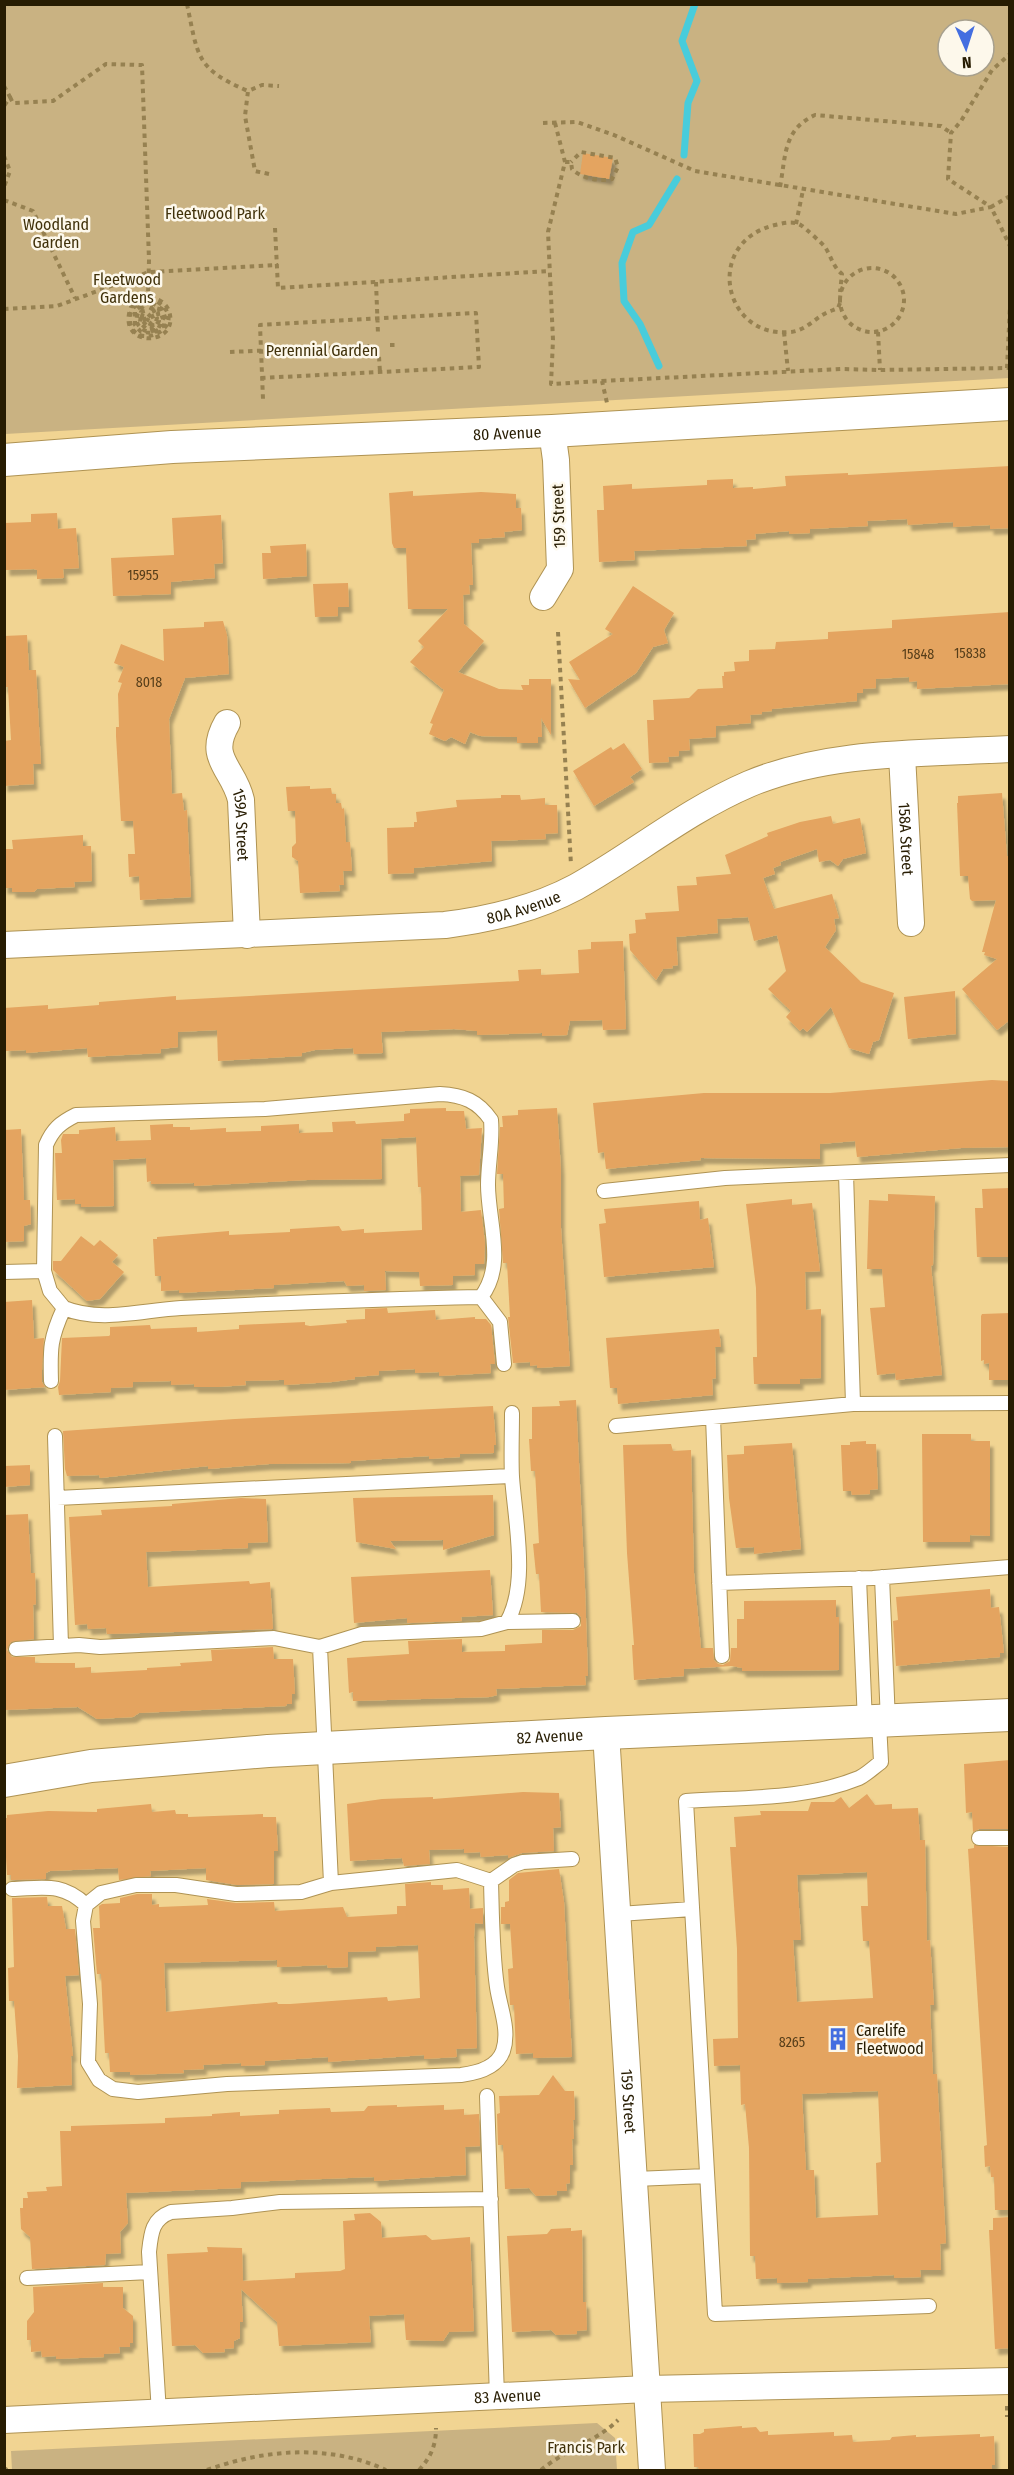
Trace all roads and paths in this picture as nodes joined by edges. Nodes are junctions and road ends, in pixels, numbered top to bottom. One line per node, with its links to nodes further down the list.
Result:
1 (187, 4): 5 (path)
2 (1010, 54): 10 (path)
3 (4, 86): 6 (path)
4 (279, 87): 5 (path)
5 (248, 91): 14 (path)
6 (10, 97): 7 (path); 26 (path)
7 (4, 106)
8 (543, 123): 9 (path)
9 (555, 123): 12 (path); 16 (path)
10 (951, 133): 16 (path); 20 (path)
11 (4, 156): 15 (path)
12 (565, 162): 13 (path); 25 (path)
13 (571, 162): 13 (path)
14 (269, 174)
15 (4, 187)
16 (780, 187): 17 (path)
17 (803, 190): 20 (path); 21 (path)
18 (1010, 196): 20 (path)
19 (4, 200): 29 (path)
20 (991, 207): 23 (path)
21 (796, 224): 28 (path); 35 (path)
22 (275, 228): 24 (path)
23 (1010, 246)
24 (278, 265): 26 (path); 27 (path)
25 (548, 271): 27 (path); 48 (path)
26 (149, 272): 29 (path); 33 (path)
27 (376, 282): 34 (path)
28 (840, 292): 30 (path); 36 (path)
29 (75, 298): 32 (path)
30 (840, 303): 35 (path); 36 (path)
31 (1010, 306): 44 (path)
32 (4, 309)
33 (148, 315)
34 (378, 319): 37 (path); 41 (path); 45 (path)
35 (784, 332): 46 (path)
36 (878, 332): 44 (path)
37 (378, 334)
38 (390, 345): 39 (path)
39 (397, 345)
40 (369, 346): 41 (path)
41 (261, 351): 42 (path); 47 (path)
42 (230, 352)
43 (380, 357): 45 (path)
44 (880, 370): 46 (path)
45 (380, 372): 47 (path)
46 (788, 372): 48 (path)
47 (261, 378): 49 (path)
48 (602, 381): 51 (path)
49 (262, 399)
50 (1010, 404): 52 (street, 80 Avenue)
51 (608, 410)
52 (552, 431): 53 (street, 80 Avenue); 54 (street, 159 Street)
53 (4, 460)
54 (543, 597)
55 (558, 632): 59 (path)
56 (227, 723): 61 (street, 159A Street)
57 (1010, 749): 58 (street, 80A Avenue)
58 (902, 755): 60 (street, 158A Street); 61 (street, 80A Avenue)
59 (572, 871)
60 (911, 922)
61 (247, 935): 62 (street, 80A Avenue)
62 (4, 945)
63 (1010, 1166): 64 (lane)
64 (846, 1173): 65 (lane); 73 (lane)
65 (604, 1191)
66 (44, 1271): 67 (lane); 68 (lane); 69 (lane)
67 (4, 1272)
68 (481, 1297): 69 (lane); 70 (lane)
69 (64, 1308): 71 (lane)
70 (504, 1364)
71 (51, 1381)
72 (1010, 1403): 73 (lane)
73 (853, 1404): 75 (lane)
74 (512, 1413): 78 (lane)
75 (713, 1417): 76 (lane); 83 (lane)
76 (616, 1426)
77 (55, 1436): 79 (lane)
78 (512, 1476): 79 (lane); 85 (lane)
79 (57, 1498): 86 (lane)
80 (1010, 1567): 81 (lane)
81 (882, 1577): 82 (lane); 91 (lane)
82 (859, 1578): 83 (lane); 91 (lane)
83 (719, 1583): 89 (lane)
84 (573, 1621): 85 (lane)
85 (507, 1622): 87 (lane)
86 (61, 1646): 87 (lane); 88 (lane)
87 (320, 1647): 93 (lane)
88 (16, 1649)
89 (722, 1656)
90 (1010, 1715): 91 (street, 82 Avenue)
91 (877, 1722): 92 (street, 82 Avenue); 104 (lane)
92 (606, 1733): 93 (street, 82 Avenue); 105 (street, 159 Street)
93 (324, 1748): 95 (street, 82 Avenue); 101 (lane)
94 (4, 1756): 95 (street, 82 Avenue)
95 (91, 1766): 96 (street, 82 Avenue)
96 (4, 1781)
97 (979, 1838): 98 (lane)
98 (1010, 1838)
99 (572, 1858): 100 (lane)
100 (491, 1881): 101 (lane); 103 (lane)
101 (332, 1883): 103 (lane)
102 (12, 1889): 103 (lane)
103 (86, 1905)
104 (692, 1909): 105 (lane); 107 (lane)
105 (619, 1914): 108 (street, 159 Street)
106 (487, 2096): 109 (lane)
107 (707, 2176): 108 (lane); 112 (lane)
108 (635, 2179): 114 (street, 159 Street)
109 (490, 2199): 110 (lane); 115 (lane)
110 (150, 2272): 111 (lane); 117 (lane)
111 (27, 2278)
112 (929, 2306)
113 (1010, 2381): 114 (street, 83 Avenue)
114 (647, 2389): 115 (street, 83 Avenue); 126 (street, 159 Street)
115 (497, 2397): 117 (street, 83 Avenue)
116 (1007, 2406): 118 (path)
117 (159, 2413): 119 (street, 83 Avenue)
118 (1007, 2417)
119 (4, 2420)
120 (618, 2420): 125 (path)
121 (436, 2428): 124 (path)
122 (207, 2470): 123 (path)
123 (386, 2470)
124 (420, 2470)
125 (542, 2470)
126 (652, 2470)

